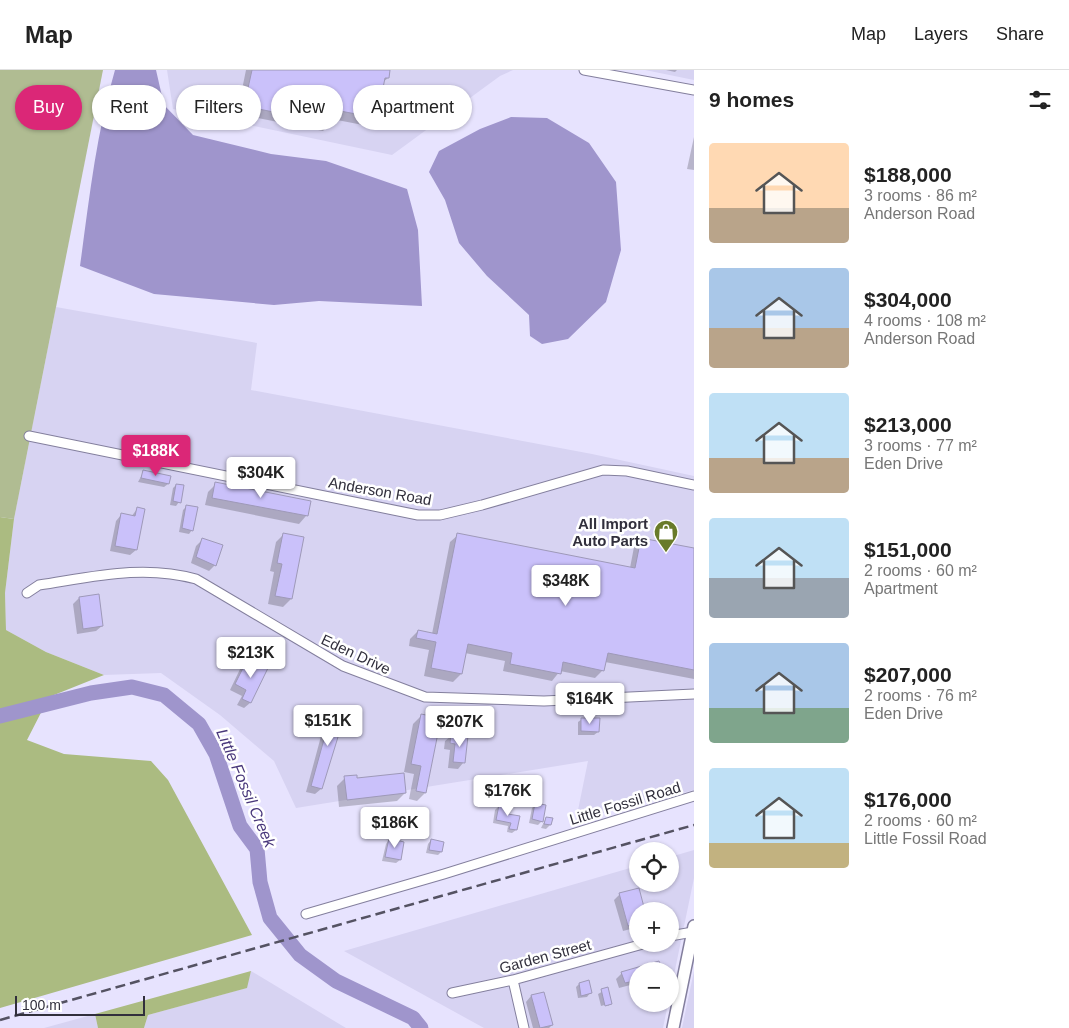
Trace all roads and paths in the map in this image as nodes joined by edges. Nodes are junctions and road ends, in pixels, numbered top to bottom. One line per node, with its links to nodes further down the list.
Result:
1 (584, 70): 2 (street)
2 (694, 90)
3 (29, 436): 4 (street, Anderson Road)
4 (694, 484)
5 (27, 593): 6 (street, Eden Drive)
6 (694, 694)
7 (694, 796): 8 (street, Little Fossil Road)
8 (306, 914)
9 (693, 929): 10 (street); 15 (street)
10 (679, 933)
11 (629, 948): 12 (street, Garden Street)
12 (513, 980): 13 (street, Garden Street); 14 (street)
13 (452, 993)
14 (524, 1028)
15 (674, 1028)

